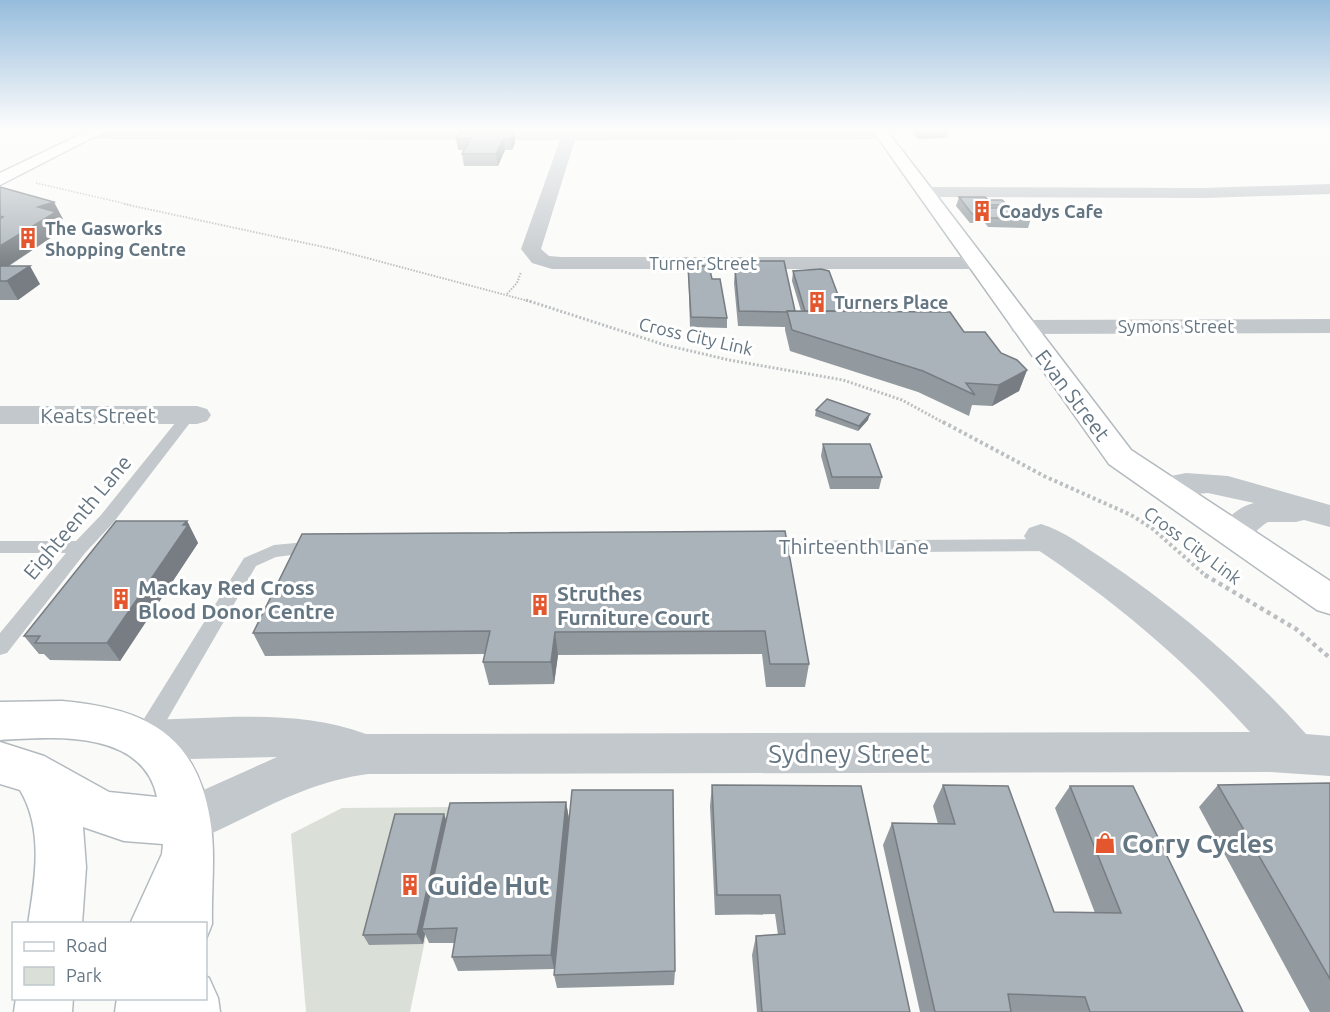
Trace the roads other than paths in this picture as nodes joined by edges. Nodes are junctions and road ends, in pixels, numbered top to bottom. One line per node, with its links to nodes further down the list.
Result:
1 (556, 175): 7 (street, Turner Street)
2 (913, 175): 6 (street, Evan Street)
3 (8, 179): 4 (street)
4 (0, 187)
5 (1330, 189): 6 (street)
6 (925, 192): 7 (street, Evan Street)
7 (977, 264): 9 (street, Evan Street)
8 (1330, 326): 9 (street, Symons Street)
9 (1022, 327): 12 (street, Evan Street)
10 (0, 415): 11 (street, Keats Street)
11 (193, 415): 17 (lane, Eighteenth Lane)
12 (1162, 487): 13 (street); 14 (street, Evan Street)
13 (1323, 514): 14 (street)
14 (1233, 534): 20 (street, Evan Street)
15 (1049, 541): 19 (lane, Thirteenth Lane); 25 (street, Thirteenth Lane)
16 (0, 547): 17 (lane)
17 (81, 547): 21 (lane, Eighteenth Lane)
18 (333, 547): 23 (lane)
19 (747, 547)
20 (1330, 600)
21 (0, 647)
22 (0, 721): 23 (street)
23 (143, 740): 24 (street); 27 (street)
24 (369, 754): 25 (street, Sydney Street); 27 (street)
25 (1312, 754)
26 (18, 770): 27 (street); 28 (street)
27 (186, 840): 29 (street); 30 (street)
28 (55, 922)
29 (158, 922)
30 (185, 922)

